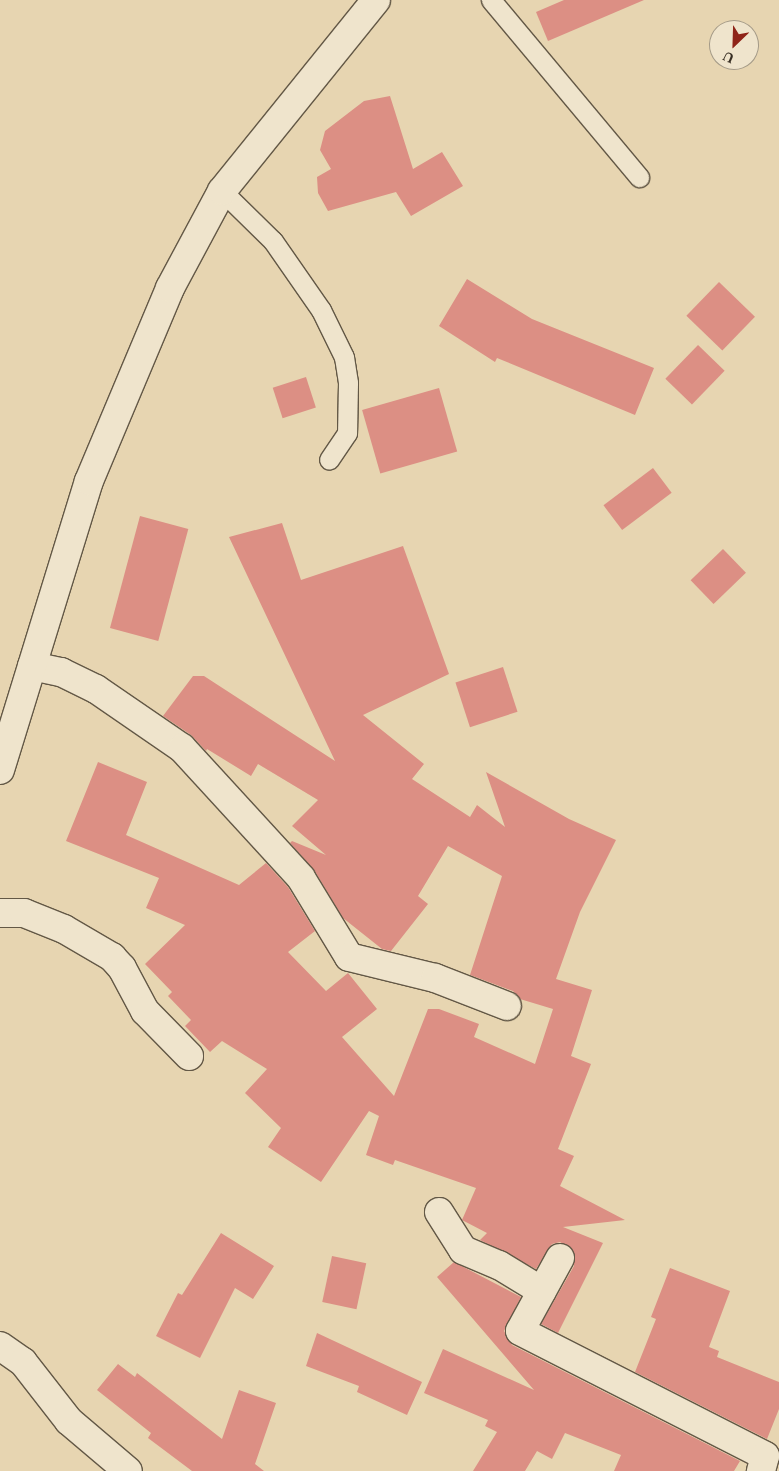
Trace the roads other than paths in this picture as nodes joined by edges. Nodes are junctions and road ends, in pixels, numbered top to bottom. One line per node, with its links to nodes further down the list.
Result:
1 (376, 0): 4 (street)
2 (491, 0): 3 (lane)
3 (639, 177)
4 (222, 191): 5 (lane); 6 (street)
5 (329, 460)
6 (32, 666): 7 (street); 9 (street)
7 (0, 770)
8 (0, 913): 10 (street)
9 (507, 1006)
10 (189, 1056)
11 (439, 1212): 13 (street)
12 (560, 1258): 13 (street)
13 (542, 1291): 16 (street)
14 (0, 1346): 15 (street)
15 (128, 1471)
16 (761, 1471)

